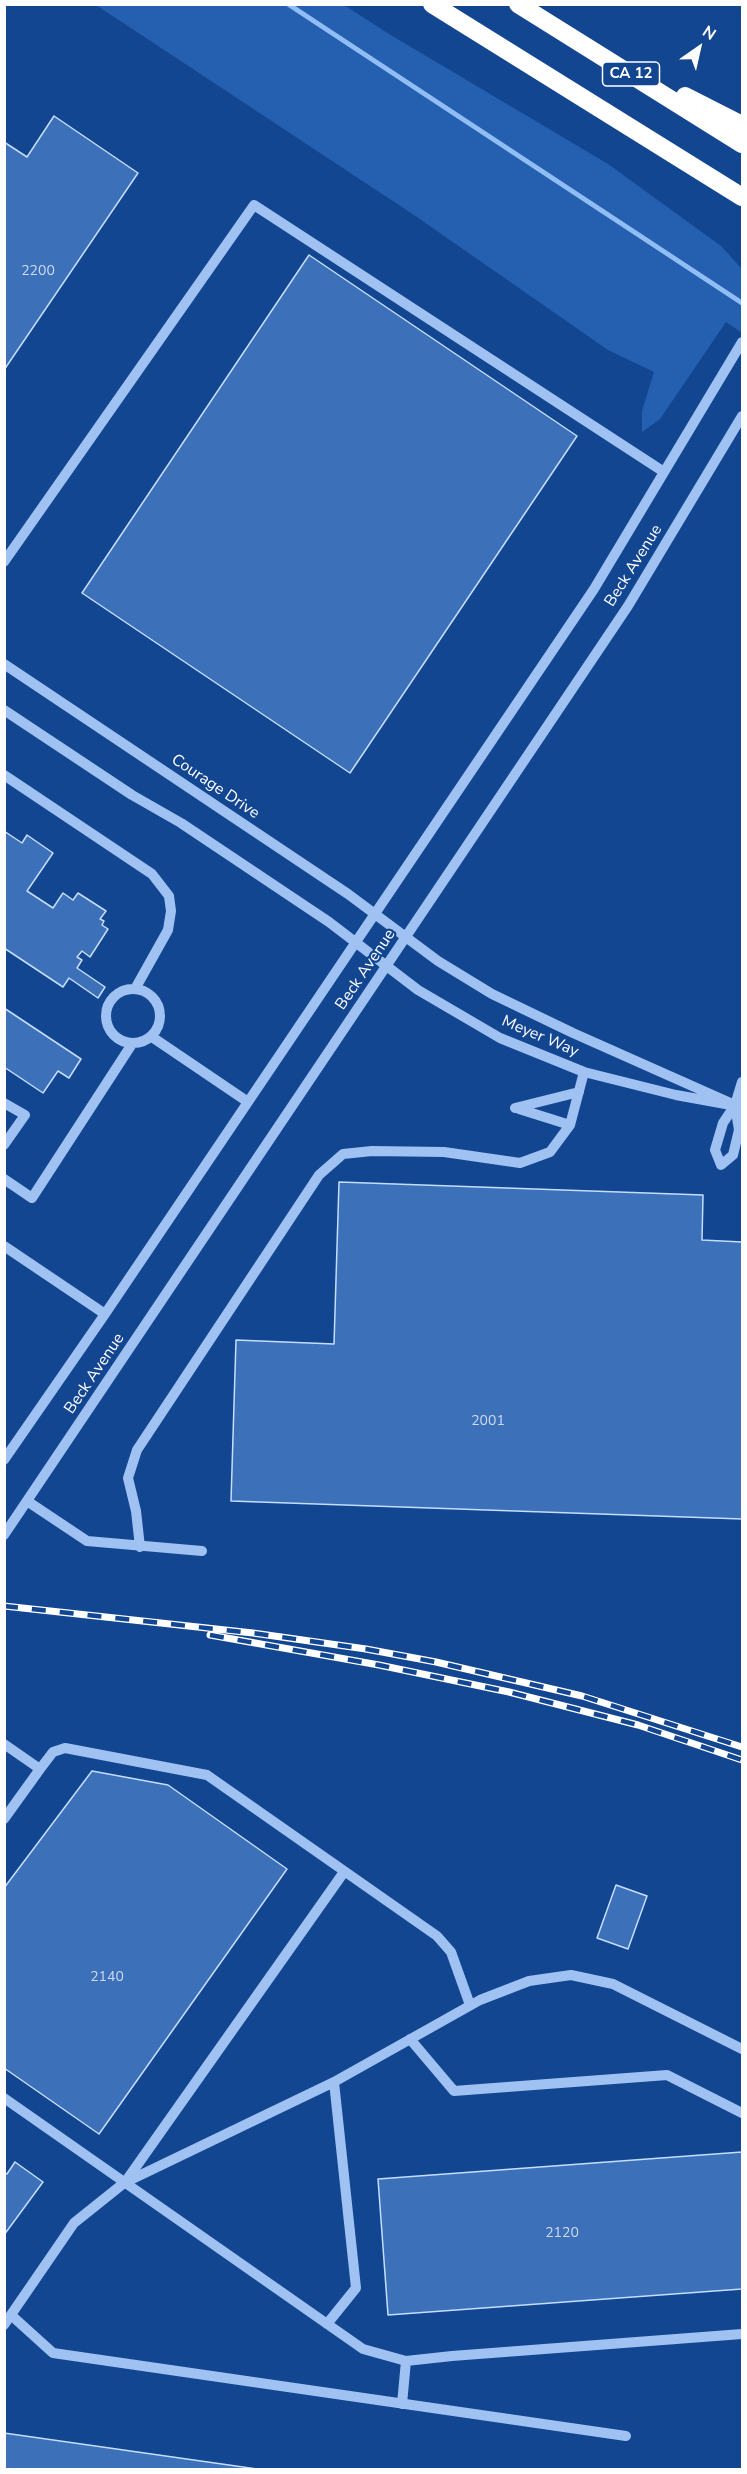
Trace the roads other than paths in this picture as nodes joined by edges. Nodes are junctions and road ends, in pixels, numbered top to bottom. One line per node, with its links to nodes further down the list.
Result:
1 (432, 4): 6 (highway, CA 12)
2 (518, 4): 3 (highway, CA 12)
3 (576, 39): 4 (highway); 5 (highway, CA 12)
4 (742, 125)
5 (742, 144)
6 (727, 187): 7 (highway, CA 12); 8 (highway)
7 (742, 197)
8 (742, 207)
9 (742, 342): 11 (street, Beck Avenue)
10 (742, 416): 17 (street, Beck Avenue)
11 (664, 472): 12 (street); 16 (street, Beck Avenue)
12 (4, 562)
13 (4, 664): 16 (street, Courage Drive)
14 (4, 710): 18 (street)
15 (4, 775): 20 (street)
16 (375, 914): 17 (street, Courage Drive); 18 (street, Beck Avenue)
17 (406, 937): 19 (street, Beck Avenue); 28 (street, Meyer Way)
18 (355, 943): 19 (street, Meyer Way); 26 (street, Beck Avenue)
19 (387, 966): 23 (street, Meyer Way); 35 (street, Beck Avenue)
20 (135, 989): 21 (street); 22 (street)
21 (152, 1037): 22 (street); 26 (street)
22 (132, 1044): 31 (street)
23 (584, 1072): 25 (street); 28 (street, Meyer Way)
24 (742, 1082): 28 (street)
25 (579, 1092): 29 (street); 29 (street)
26 (248, 1102): 33 (street, Beck Avenue)
27 (4, 1103): 30 (street)
28 (739, 1106): 28 (street)
29 (570, 1125): 37 (street)
30 (4, 1145)
31 (4, 1179)
32 (4, 1246): 33 (street)
33 (105, 1314): 34 (street, Beck Avenue)
34 (4, 1460)
35 (27, 1501): 36 (street, Beck Avenue); 37 (street)
36 (4, 1535)
37 (140, 1546): 38 (street)
38 (202, 1551)
39 (4, 1744): 40 (street)
40 (40, 1769): 41 (street); 42 (street)
41 (4, 1820)
42 (344, 1872): 43 (street); 49 (street)
43 (470, 2005): 44 (street); 45 (street)
44 (410, 2039): 46 (street); 48 (street)
45 (742, 2049)
46 (334, 2082): 49 (street); 51 (street)
47 (4, 2098): 49 (street)
48 (742, 2113)
49 (124, 2183): 50 (street); 51 (street)
50 (11, 2315): 52 (street); 55 (street)
51 (327, 2324): 54 (street)
52 (4, 2325)
53 (742, 2334): 54 (street)
54 (406, 2361): 55 (street)
55 (402, 2404): 56 (street)
56 (626, 2436)

